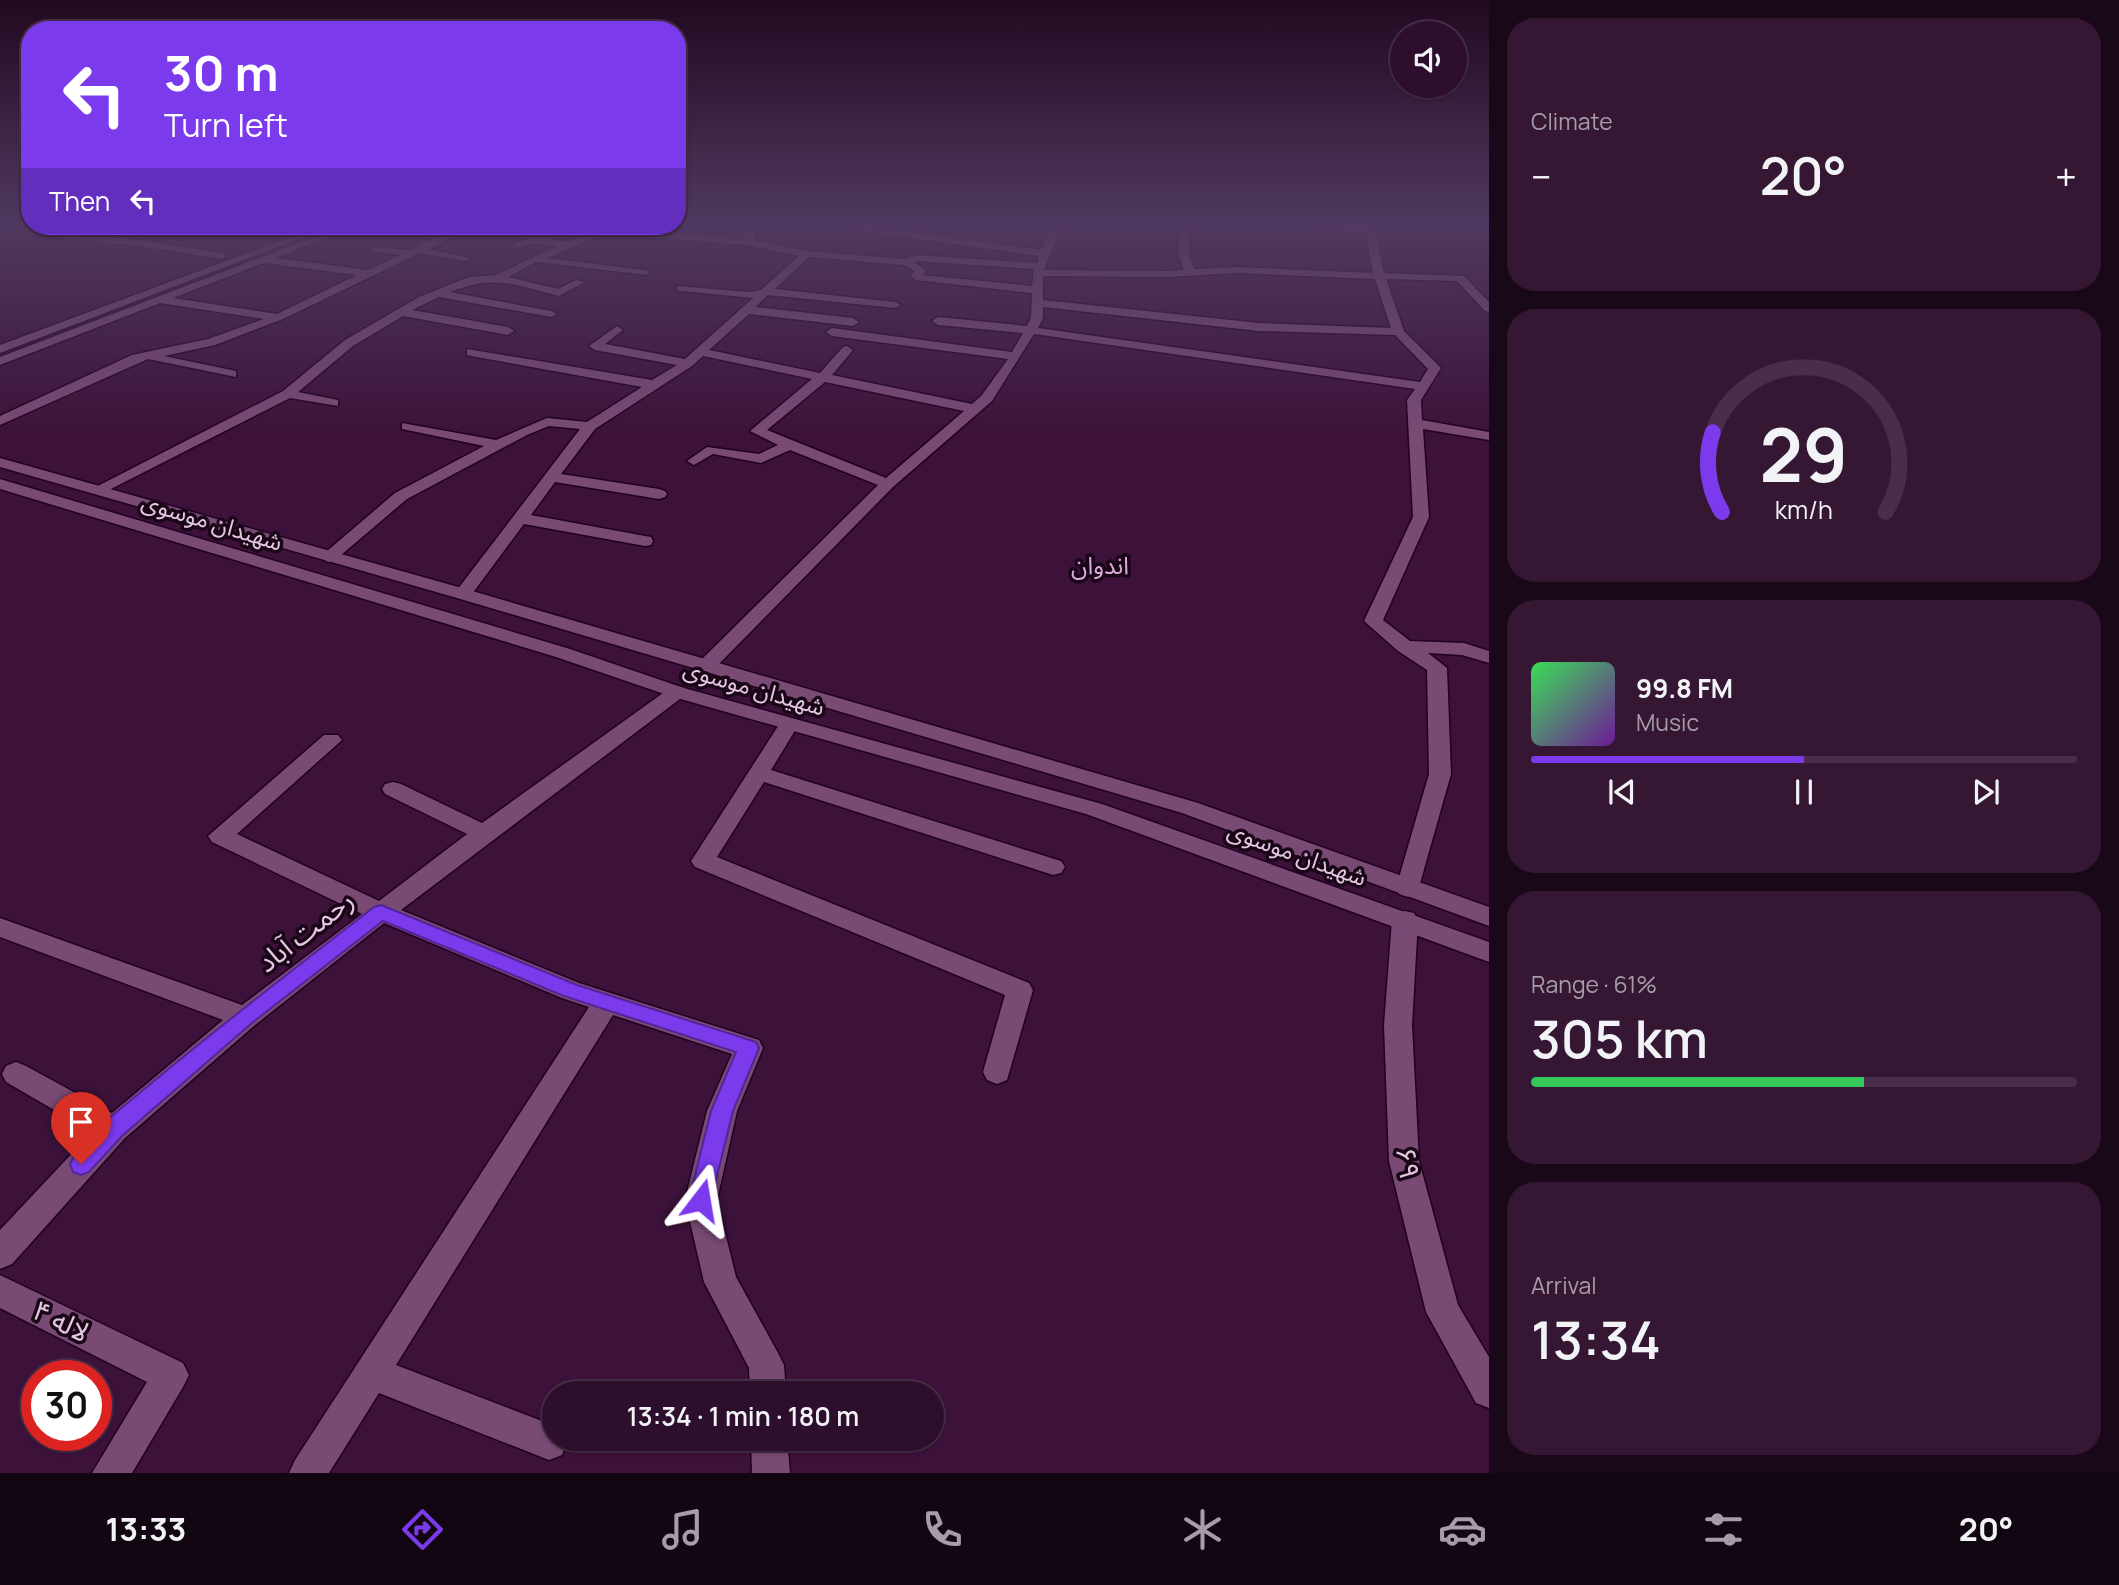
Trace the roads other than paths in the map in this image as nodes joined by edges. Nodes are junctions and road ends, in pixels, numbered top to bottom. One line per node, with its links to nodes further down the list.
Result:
1 (117, 294): 31 (street)
2 (148, 294): 15 (street)
3 (172, 294): 17 (street)
4 (328, 294): 23 (street)
5 (437, 294): 21 (street)
6 (442, 294): 22 (street)
7 (737, 294): 8 (street)
8 (757, 294)
9 (767, 294): 20 (street)
10 (786, 294): 18 (street)
11 (1017, 294): 16 (street)
12 (1037, 294): 16 (street)
13 (1384, 294): 30 (street)
14 (1475, 294): 19 (street)
15 (139, 297): 17 (street); 32 (street)
16 (1037, 297): 27 (street); 30 (street)
17 (158, 299): 23 (street); 38 (street)
18 (895, 305)
19 (1489, 309)
20 (747, 310): 25 (street); 35 (street)
21 (402, 312): 28 (street); 44 (street)
22 (551, 314)
23 (279, 317): 36 (street)
24 (938, 321): 27 (street)
25 (871, 324)
26 (617, 330): 39 (street)
27 (1029, 330): 37 (street); 43 (street)
28 (508, 331)
29 (832, 332): 37 (street)
30 (1398, 332): 43 (street)
31 (0, 336)
32 (0, 349)
33 (847, 350): 41 (street)
34 (471, 352): 42 (street)
35 (701, 352): 39 (street); 41 (street)
36 (144, 355): 40 (street); 49 (street)
37 (1016, 356): 47 (street)
38 (0, 361)
39 (688, 363): 42 (street)
40 (231, 374)
41 (823, 377): 47 (street); 55 (street)
42 (654, 385): 52 (street)
43 (1423, 386): 50 (street)
44 (288, 394): 46 (street); 61 (street)
45 (349, 394): 46 (street)
46 (333, 402): 48 (street)
47 (975, 409): 60 (street)
48 (317, 413)
49 (0, 421)
50 (1415, 423): 53 (street); 67 (street)
51 (407, 426): 54 (street)
52 (590, 426): 54 (street); 58 (street)
53 (1489, 436)
54 (500, 445): 65 (street)
55 (788, 445): 56 (street); 60 (street)
56 (694, 461)
57 (0, 462): 61 (street, شهیدان موسوی)
58 (552, 477): 62 (street); 63 (street)
59 (0, 484): 70 (street, شهیدان موسوی)
60 (888, 484): 69 (street)
61 (98, 490): 65 (street, شهیدان موسوی)
62 (659, 494)
63 (520, 518): 64 (street); 66 (street)
64 (645, 541)
65 (328, 557): 66 (street, شهیدان موسوی)
66 (463, 594): 69 (street, شهیدان موسوی)
67 (1405, 647): 68 (street); 77 (street)
68 (1489, 657)
69 (707, 665): 77 (street, شهیدان موسوی)
70 (677, 692): 71 (street, شهیدان موسوی); 75 (street, رحمت آباد)
71 (789, 723): 73 (street); 80 (street, شهیدان موسوی)
72 (331, 740): 78 (street)
73 (758, 774): 76 (street); 85 (street)
74 (393, 789): 75 (street)
75 (484, 833): 78 (street, رحمت آباد)
76 (1053, 867)
77 (1408, 888): 79 (street, شهیدان موسوی)
78 (381, 912): 83 (street); 84 (street, رحمت آباد)
79 (1489, 917)
80 (1405, 920): 82 (street, شهیدان موسوی); 92 (street, ۶۹)
81 (0, 927): 84 (street)
82 (1489, 952)
83 (607, 1002): 90 (street); 91 (street)
84 (245, 1017): 87 (street, رحمت آباد)
85 (997, 1072)
86 (16, 1074): 87 (street)
87 (114, 1129): 88 (street, رحمت آباد)
88 (0, 1253)
89 (0, 1291): 95 (street, لاله ۴)
90 (372, 1373): 93 (street); 96 (street)
91 (767, 1381)
92 (1489, 1390)
93 (542, 1439)
94 (770, 1451): 97 (street)
95 (111, 1473)
96 (309, 1473)
97 (771, 1473)

